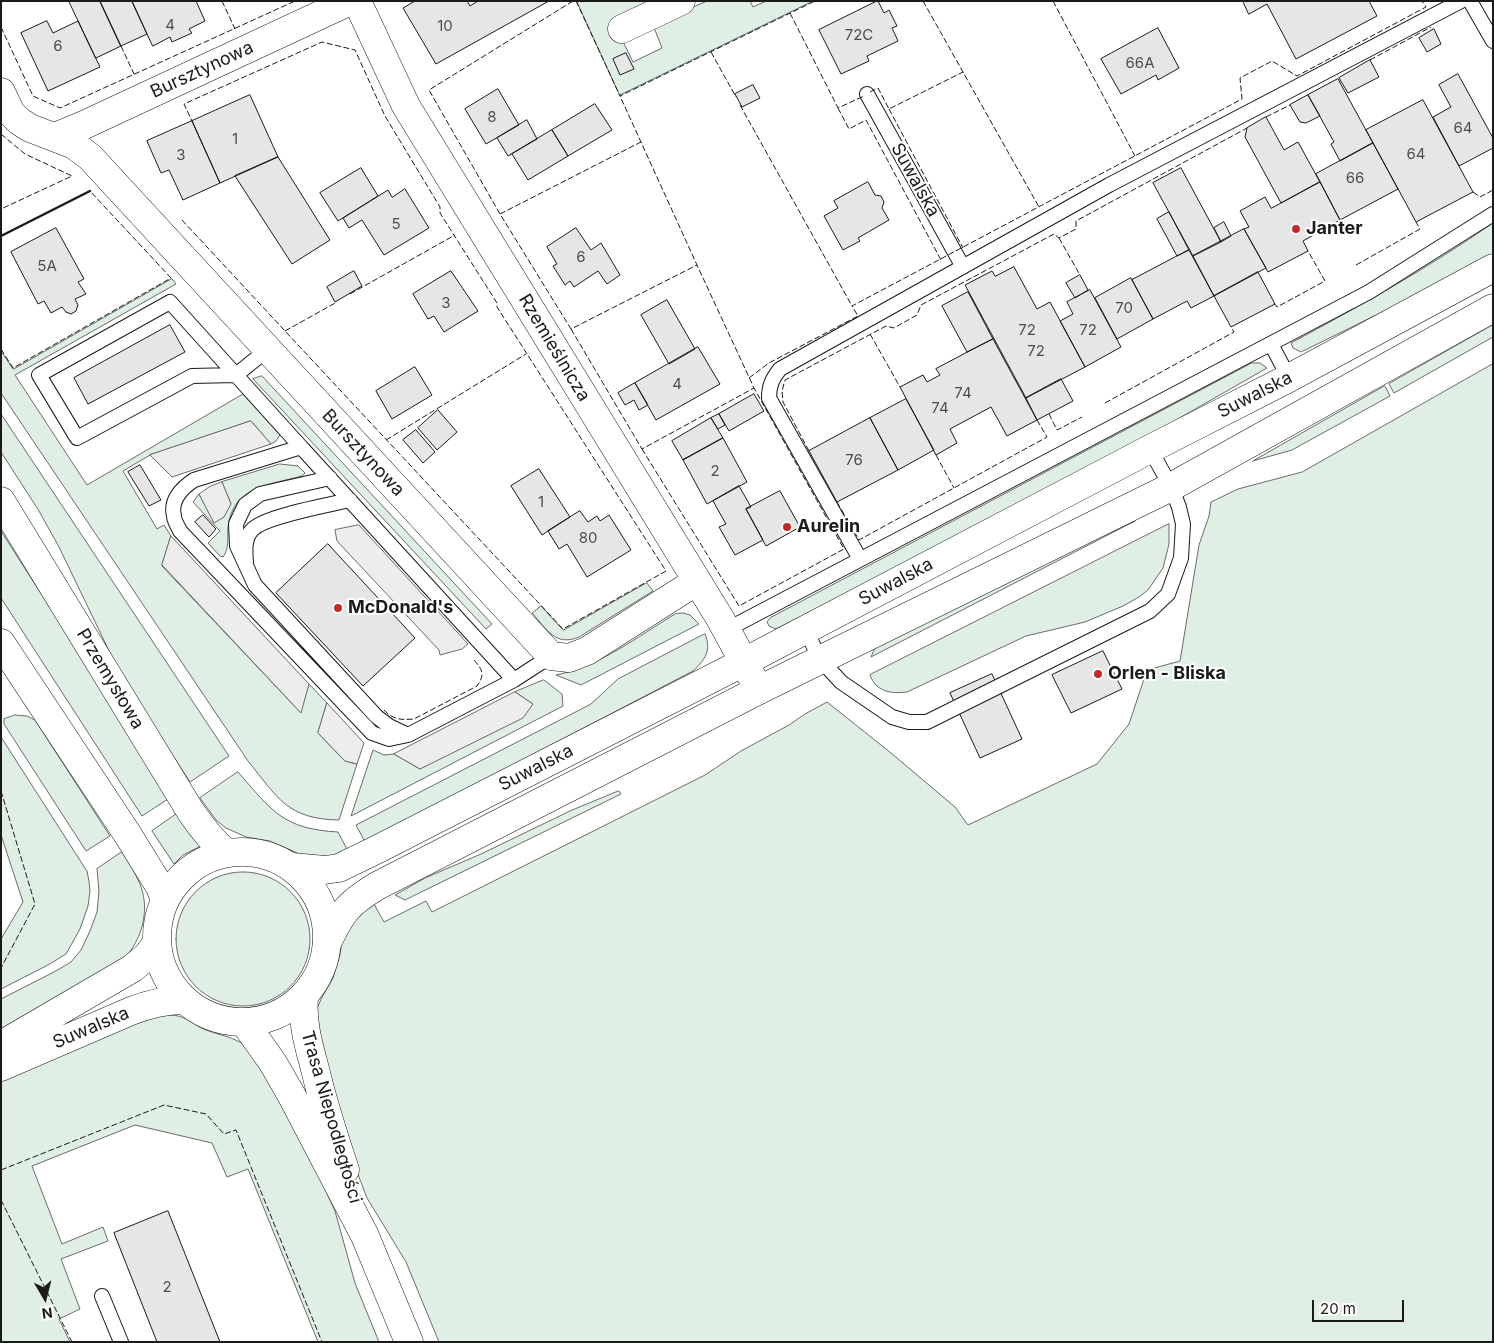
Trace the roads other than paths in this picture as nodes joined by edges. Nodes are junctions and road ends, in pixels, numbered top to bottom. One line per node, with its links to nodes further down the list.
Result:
1 (350, 1): 10 (street, Bursztynowa)
2 (357, 1): 27 (street, Rzemieślnicza)
3 (681, 1): 6 (street)
4 (1461, 1): 12 (lane, Suwalska)
5 (1470, 1): 7 (lane)
6 (622, 29)
7 (1493, 41)
8 (1, 92): 10 (street, Bursztynowa)
9 (867, 94): 12 (lane, Suwalska)
10 (54, 137): 16 (street, Bursztynowa)
11 (1493, 214): 15 (lane)
12 (963, 267): 25 (lane, Suwalska)
13 (1493, 268): 18 (street, Suwalska)
14 (1493, 308): 22 (street, Suwalska)
15 (1271, 344): 18 (lane); 25 (lane)
16 (268, 350): 17 (lane); 31 (street, Bursztynowa)
17 (236, 375): 17 (lane); 19 (lane)
18 (1289, 378): 20 (street, Suwalska)
19 (301, 447): 21 (lane); 36 (lane)
20 (1150, 449): 22 (lane); 28 (street, Suwalska)
21 (330, 478): 23 (lane); 26 (lane)
22 (1171, 487): 32 (street, Suwalska); 32 (lane)
23 (350, 500): 26 (lane); 34 (lane)
24 (1, 501): 37 (street, Przemysłowa)
25 (860, 559): 29 (lane)
26 (247, 570): 36 (lane)
27 (697, 582): 29 (street, Rzemieślnicza); 31 (street)
28 (805, 629): 32 (lane); 33 (street, Suwalska)
29 (726, 630): 33 (street, Rzemieślnicza)
30 (1, 643): 39 (street)
31 (551, 656): 34 (lane)
32 (820, 659): 35 (street, Suwalska)
33 (744, 662): 35 (street, Rzemieślnicza); 38 (street, Suwalska)
34 (514, 680): 36 (lane)
35 (759, 690): 40 (street, Suwalska)
36 (408, 735)
37 (226, 853): 38 (street); 39 (street)
38 (291, 867): 40 (street)
39 (165, 900): 41 (street)
40 (328, 943): 42 (street)
41 (156, 944): 43 (street); 45 (street, Suwalska)
42 (304, 996): 44 (street); 47 (street, Trasa Niepodległości)
43 (184, 1000): 44 (street); 46 (street, Suwalska)
44 (244, 1022): 47 (street, Trasa Niepodległości)
45 (1, 1045)
46 (1, 1067)
47 (365, 1236): 50 (street, Trasa Niepodległości)
48 (102, 1296): 49 (lane)
49 (121, 1342)
50 (409, 1342)

